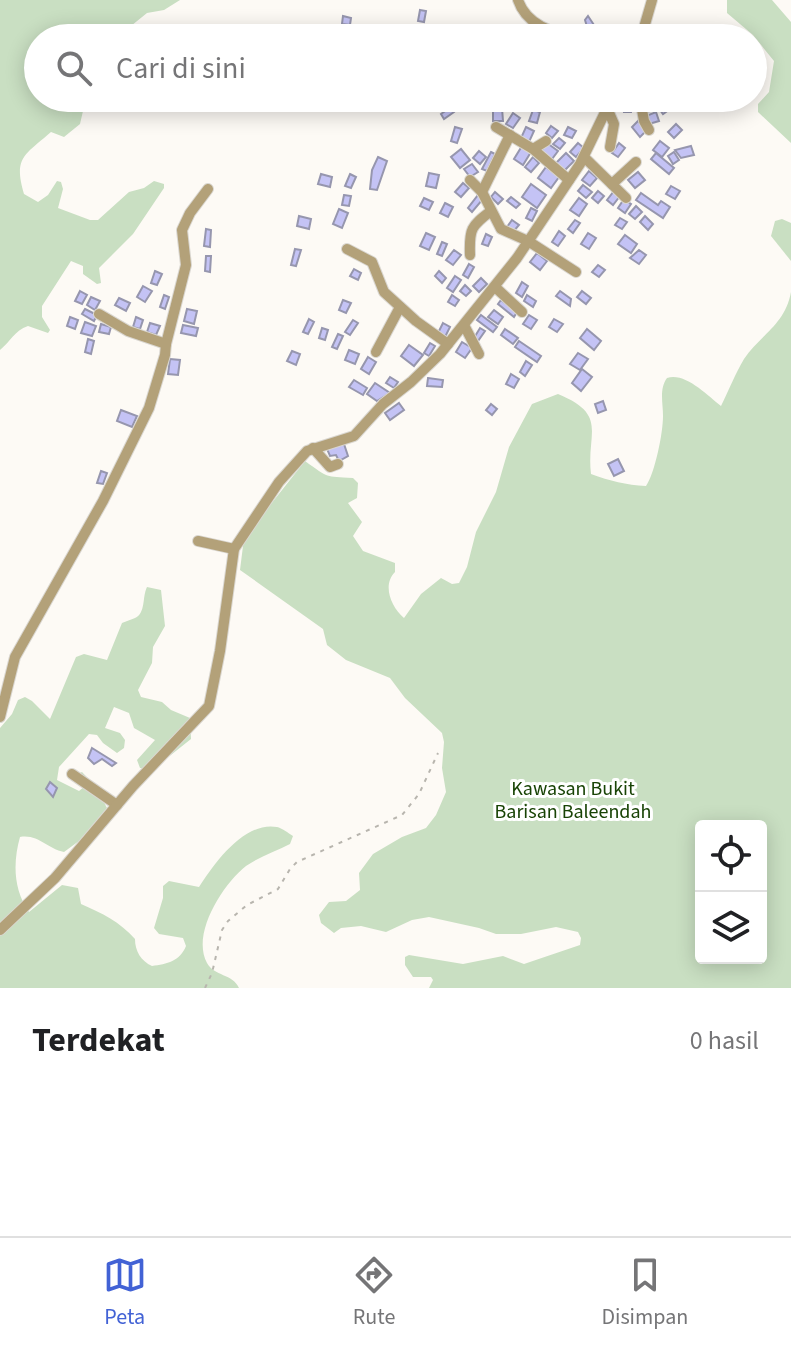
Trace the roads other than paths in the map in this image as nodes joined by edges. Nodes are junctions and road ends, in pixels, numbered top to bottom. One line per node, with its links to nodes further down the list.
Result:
1 (518, 0): 3 (street)
2 (652, 0): 4 (street)
3 (539, 24)
4 (645, 24)
5 (606, 112): 14 (street)
6 (612, 112): 12 (street)
7 (642, 112): 9 (street)
8 (496, 127): 10 (street)
9 (649, 130)
10 (510, 135): 13 (street); 20 (street)
11 (546, 141): 13 (street)
12 (610, 147)
13 (533, 149): 17 (street)
14 (584, 157): 17 (street); 18 (street)
15 (636, 162): 18 (street)
16 (470, 180): 20 (street)
17 (569, 180): 23 (street)
18 (612, 184): 21 (street)
19 (208, 189): 32 (street)
20 (482, 192): 22 (street)
21 (626, 198)
22 (491, 211): 23 (street); 25 (street)
23 (528, 241): 26 (street); 27 (street)
24 (347, 249): 28 (street)
25 (470, 255)
26 (576, 272)
27 (495, 287): 29 (street); 31 (street)
28 (400, 307): 33 (street); 34 (street)
29 (522, 312)
30 (99, 314): 32 (street)
31 (464, 325): 33 (street); 35 (street)
32 (166, 344): 40 (street)
33 (448, 344): 36 (street)
34 (376, 352)
35 (479, 354)
36 (313, 448): 37 (street); 39 (street)
37 (338, 464)
38 (198, 541): 39 (street)
39 (234, 549): 42 (street)
40 (0, 717)
41 (72, 774): 42 (street)
42 (117, 805): 43 (street)
43 (0, 930)

